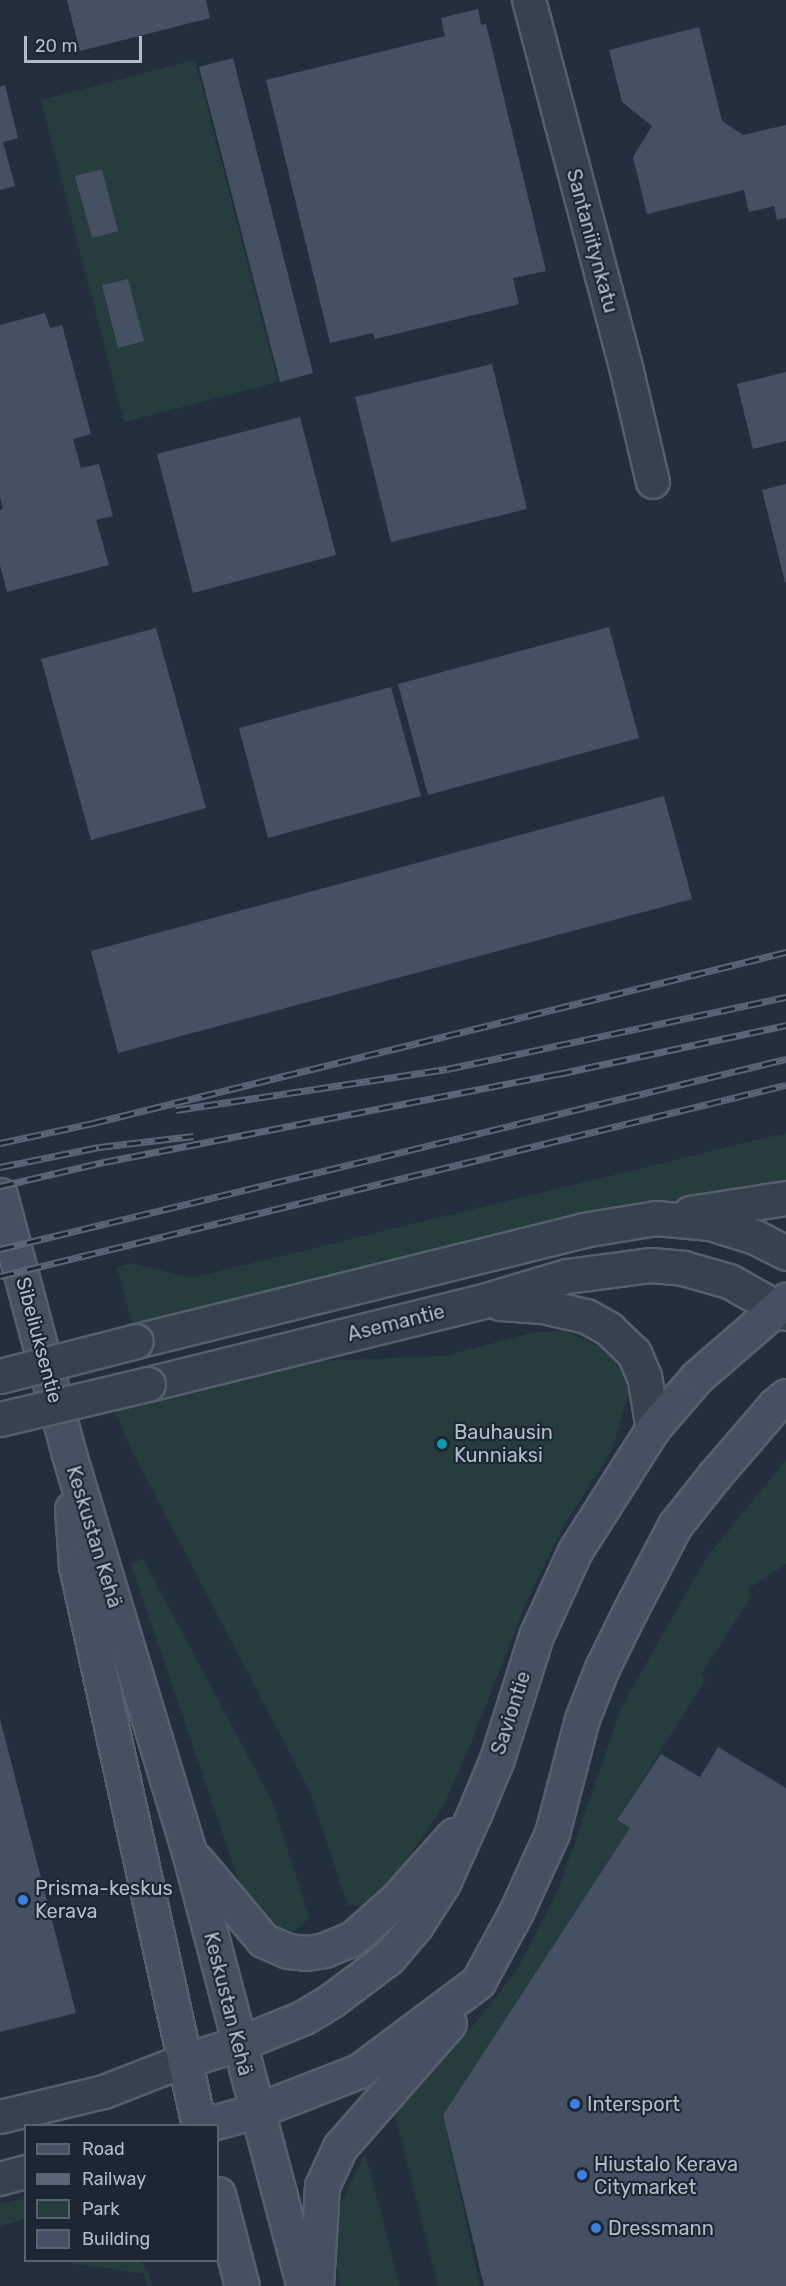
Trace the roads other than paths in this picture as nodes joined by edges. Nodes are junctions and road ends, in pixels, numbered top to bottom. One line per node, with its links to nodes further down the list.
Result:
1 (529, 0): 2 (street, Santaniitynkatu)
2 (653, 482)
3 (0, 1195): 13 (main road, Sibeliuksentie)
4 (786, 1198): 5 (street)
5 (656, 1218): 6 (street); 9 (street, bridge)
6 (786, 1253)
7 (483, 1301): 8 (street, Asemantie); 11 (street, Asemantie, bridge); 12 (street)
8 (783, 1307): 12 (main road, Saviontie)
9 (0, 1376)
10 (786, 1396): 16 (main road)
11 (0, 1419)
12 (653, 1428): 14 (main road, Saviontie)
13 (68, 1451): 15 (main road, Keskustan Kehä); 18 (main road, Keskustan Kehä)
14 (474, 1814): 15 (main road); 17 (main road, Saviontie)
15 (189, 1852): 17 (main road, Keskustan Kehä)
16 (478, 1982): 19 (main road); 28 (main road)
17 (238, 2044): 18 (main road, Saviontie); 19 (main road, Keskustan Kehä)
18 (186, 2060): 20 (street); 21 (main road, Keskustan Kehä)
19 (256, 2111): 22 (main road); 27 (main road, Keskustan Kehä)
20 (0, 2117)
21 (200, 2124)
22 (207, 2124)
23 (24, 2173): 24 (street)
24 (0, 2179)
25 (219, 2198): 26 (main road)
26 (242, 2286)
27 (304, 2286)
28 (316, 2286)

